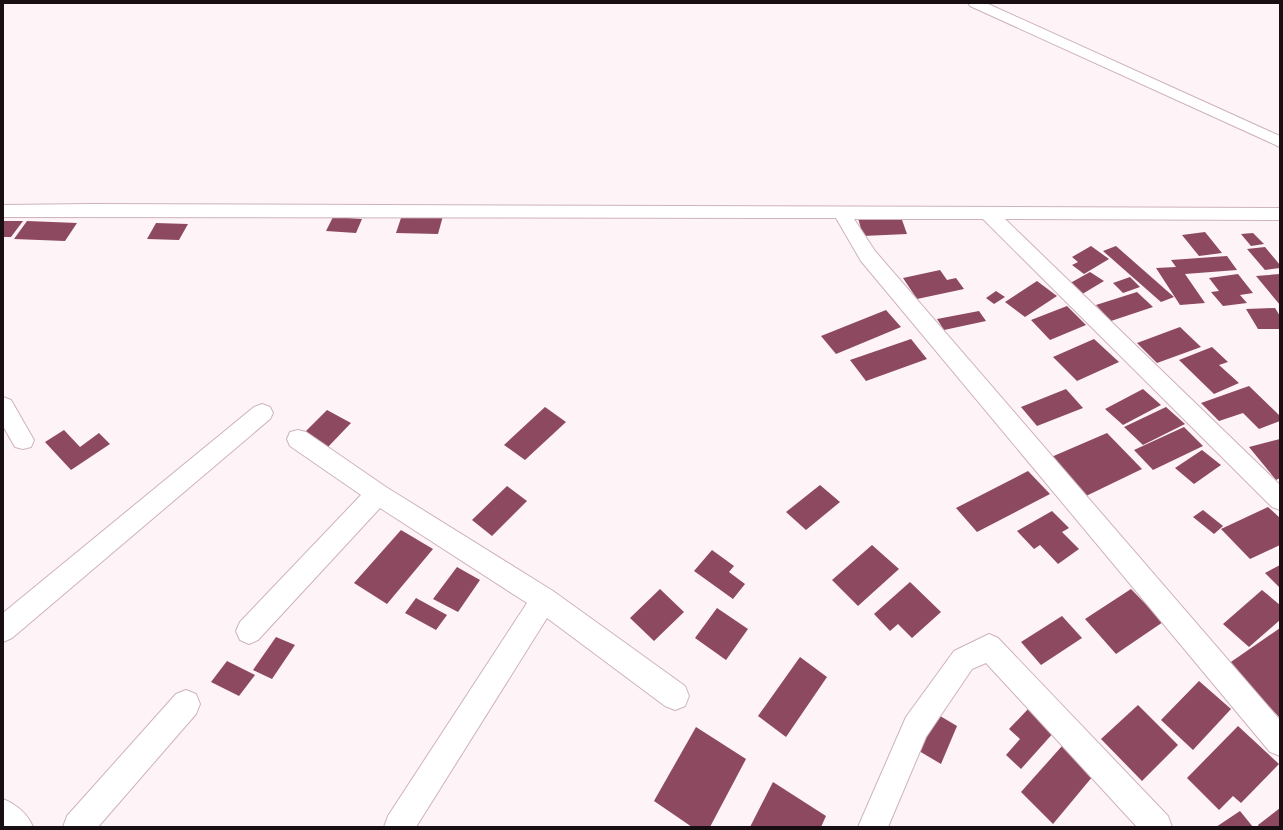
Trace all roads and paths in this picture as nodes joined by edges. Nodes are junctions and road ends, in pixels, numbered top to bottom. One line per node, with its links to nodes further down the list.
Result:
1 (975, 3): 2 (street)
2 (1280, 142)
3 (3, 211): 4 (street)
4 (842, 213): 5 (street); 18 (street)
5 (988, 213): 6 (street); 12 (street)
6 (1280, 214)
7 (3, 406): 10 (street)
8 (262, 413): 14 (street)
9 (298, 438): 11 (street)
10 (23, 440)
11 (378, 494): 13 (street); 15 (street)
12 (1280, 500)
13 (544, 600): 16 (street); 22 (street)
14 (3, 629)
15 (249, 630)
16 (675, 696)
17 (186, 704): 21 (street)
18 (1280, 742)
19 (3, 814): 20 (street)
20 (18, 827)
21 (78, 827)
22 (399, 827)
23 (873, 827): 24 (street)
24 (1157, 827)

